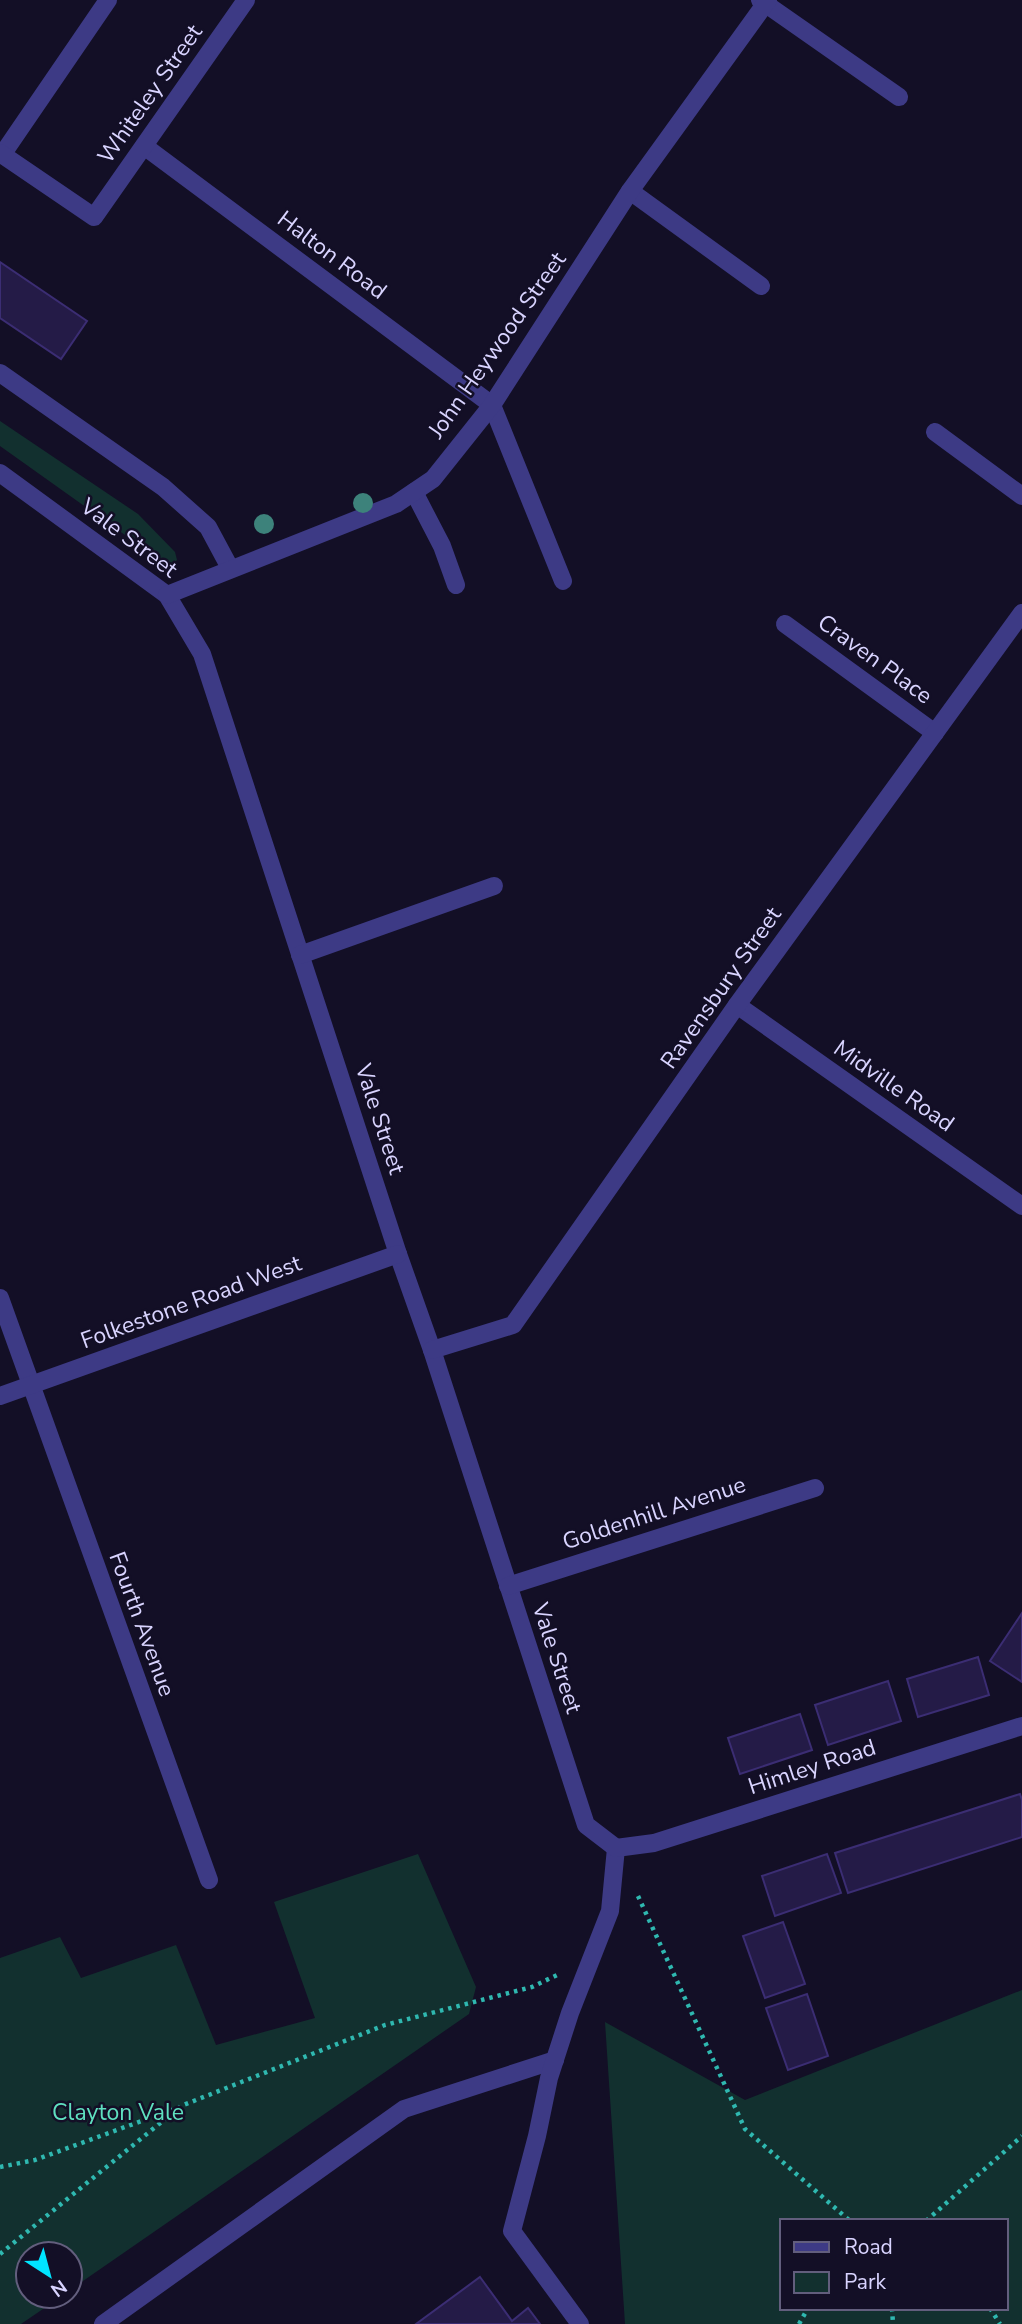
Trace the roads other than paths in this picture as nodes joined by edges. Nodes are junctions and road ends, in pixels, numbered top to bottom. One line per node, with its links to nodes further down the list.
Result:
1 (108, 0): 6 (street)
2 (246, 0): 5 (street, Whiteley Street)
3 (764, 1): 4 (street); 7 (street, John Heywood Street)
4 (899, 97)
5 (144, 146): 6 (street, Whiteley Street); 10 (street, Halton Road)
6 (1, 154)
7 (631, 191): 8 (street); 10 (street, John Heywood Street)
8 (761, 286)
9 (0, 373): 15 (street)
10 (492, 405): 13 (street, John Heywood Street); 16 (street)
11 (935, 432): 14 (street)
12 (0, 473): 18 (street, Vale Street)
13 (414, 492): 15 (street, John Heywood Street); 17 (street)
14 (1022, 496)
15 (230, 568): 18 (street, John Heywood Street)
16 (563, 581)
17 (456, 585)
18 (167, 595): 23 (street, Vale Street)
19 (1020, 620): 21 (street, Ravensbury Street)
20 (785, 624): 21 (street, Craven Place)
21 (935, 733): 24 (street, Ravensbury Street)
22 (494, 887): 23 (street)
23 (300, 955): 26 (street, Vale Street)
24 (737, 1005): 25 (street, Midville Road); 28 (street, Ravensbury Street)
25 (1022, 1206)
26 (398, 1254): 28 (street, Vale Street); 29 (street, Folkestone Road West)
27 (0, 1298): 29 (street, Fourth Avenue)
28 (432, 1350): 32 (street, Vale Street)
29 (30, 1385): 30 (street, Folkestone Road West); 35 (street, Fourth Avenue)
30 (0, 1396)
31 (815, 1488): 32 (street, Goldenhill Avenue)
32 (508, 1586): 34 (street, Vale Street)
33 (1022, 1726): 34 (street, Himley Road)
34 (616, 1848): 36 (street)
35 (209, 1880)
36 (555, 2060): 37 (street); 38 (street)
37 (103, 2324)
38 (580, 2324)

